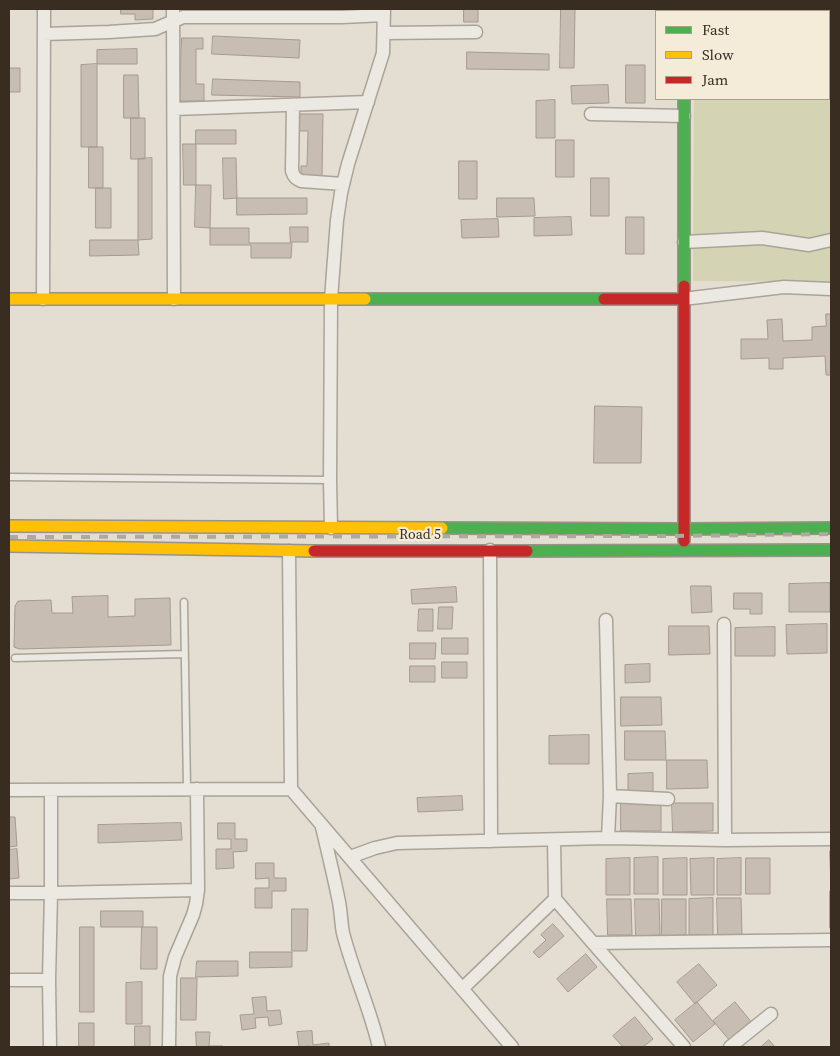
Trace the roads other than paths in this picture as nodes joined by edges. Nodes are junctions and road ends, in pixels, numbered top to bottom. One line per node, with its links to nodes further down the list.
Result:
1 (44, 9): 6 (street)
2 (384, 12): 3 (street); 5 (street)
3 (173, 15): 6 (street); 10 (street)
4 (476, 32): 5 (street)
5 (384, 33): 8 (street)
6 (44, 34): 18 (street)
7 (684, 100): 12 (street)
8 (368, 102): 9 (street); 13 (street)
9 (293, 105): 10 (street); 13 (street)
10 (174, 109): 19 (street)
11 (591, 114): 12 (street)
12 (684, 116): 15 (street)
13 (343, 184): 20 (street)
14 (831, 240): 15 (street)
15 (684, 242): 21 (street)
16 (831, 288): 21 (street)
17 (9, 299): 18 (street)
18 (43, 299): 19 (street)
19 (174, 299): 20 (street)
20 (331, 299): 21 (street); 23 (street)
21 (683, 299): 27 (street)
22 (9, 477): 23 (lane)
23 (330, 480): 25 (street)
24 (9, 526): 25 (street, Road 5)
25 (331, 528): 27 (street, Road 5)
26 (831, 528): 27 (street, Road 5)
27 (684, 529): 31 (street)
28 (9, 546): 29 (street, Road 5)
29 (289, 550): 30 (street, Road 5); 39 (street)
30 (490, 550): 31 (street, Road 5); 47 (street)
31 (683, 550): 32 (street, Road 5)
32 (831, 550)
33 (184, 602): 36 (lane)
34 (606, 620): 42 (street)
35 (724, 624): 49 (street)
36 (184, 654): 37 (lane); 38 (lane)
37 (15, 658)
38 (192, 789): 39 (street); 41 (street); 51 (street)
39 (291, 789): 44 (street)
40 (9, 790): 41 (street)
41 (51, 790): 53 (street)
42 (610, 796): 43 (street); 45 (street)
43 (668, 799)
44 (321, 824): 50 (street); 63 (street)
45 (608, 838): 48 (street); 49 (street)
46 (831, 839): 49 (street)
47 (491, 840): 48 (street); 50 (street)
48 (554, 840): 54 (street)
49 (725, 840)
50 (350, 857): 59 (street)
51 (198, 890): 53 (street); 62 (street)
52 (9, 892): 53 (street)
53 (51, 893): 58 (street)
54 (555, 899): 56 (street); 59 (street)
55 (831, 940): 56 (street)
56 (593, 942): 65 (street)
57 (9, 980): 58 (street)
58 (48, 980): 61 (street)
59 (462, 988): 64 (street)
60 (770, 1014): 66 (street)
61 (50, 1047)
62 (169, 1047)
63 (379, 1047)
64 (512, 1047)
65 (684, 1047)
66 (730, 1047)

